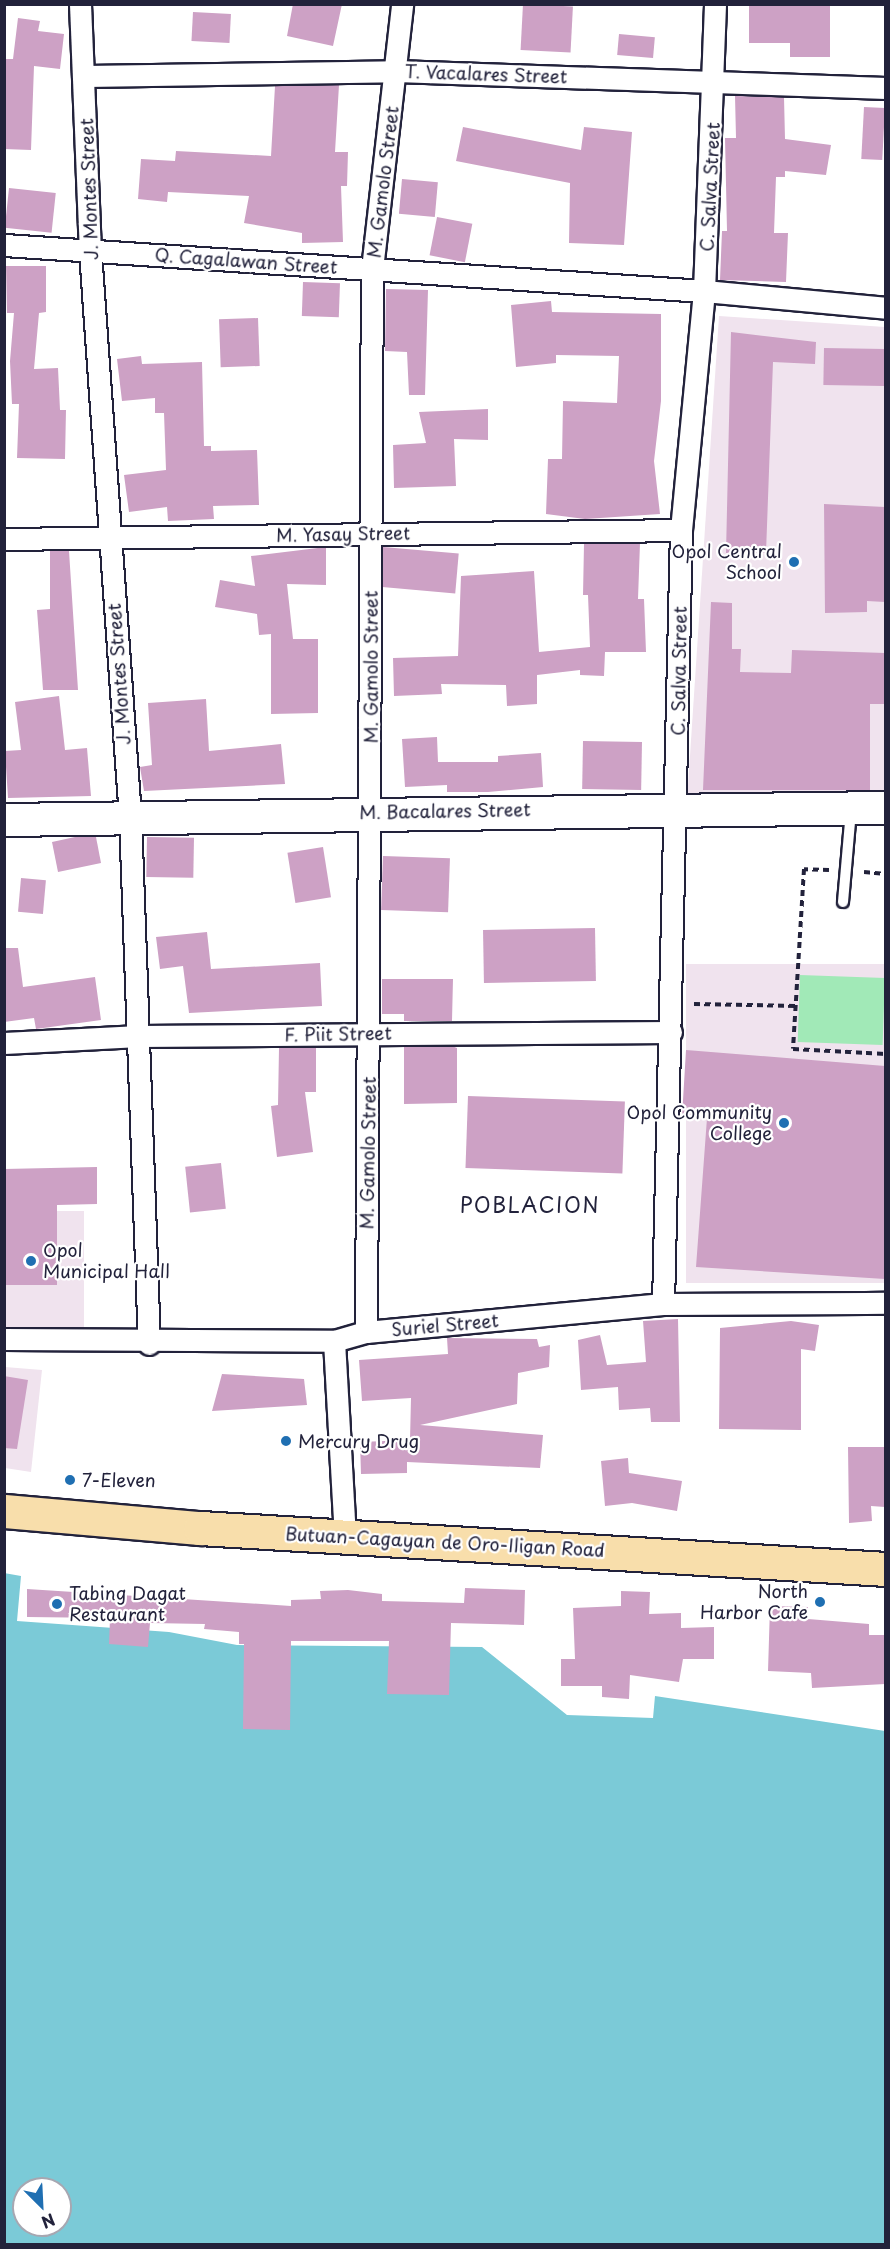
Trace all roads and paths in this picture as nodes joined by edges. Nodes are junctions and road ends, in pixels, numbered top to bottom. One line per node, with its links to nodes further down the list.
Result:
1 (80, 4): 5 (street, J. Montes Street)
2 (402, 4): 4 (street, M. Gamolo Street)
3 (715, 4): 6 (street, C. Salva Street)
4 (396, 71): 5 (street, T. Vacalares Street); 6 (street, T. Vacalares Street); 10 (street, M. Gamolo Street)
5 (86, 76): 9 (street, J. Montes Street)
6 (716, 86): 7 (street, T. Vacalares Street); 11 (street, C. Salva Street)
7 (885, 88)
8 (4, 245): 9 (street, Q. Cagalawan Street)
9 (90, 251): 10 (street, Q. Cagalawan Street); 16 (street, J. Montes Street)
10 (372, 269): 11 (street, Q. Cagalawan Street); 14 (street, M. Gamolo Street)
11 (704, 291): 12 (street, Q. Cagalawan Street); 13 (street, C. Salva Street)
12 (885, 308)
13 (681, 530): 14 (street, M. Yasay Street); 19 (street, C. Salva Street)
14 (372, 532): 16 (street, M. Yasay Street); 20 (street, M. Gamolo Street)
15 (4, 539): 16 (street, M. Yasay Street)
16 (108, 539): 21 (street, J. Montes Street)
17 (851, 808): 18 (street, M. Bacalares Street); 19 (street, M. Bacalares Street); 24 (lane)
18 (885, 808)
19 (676, 809): 20 (street, M. Bacalares Street); 25 (street, C. Salva Street)
20 (370, 812): 21 (street, M. Bacalares Street); 28 (street, M. Gamolo Street)
21 (130, 817): 22 (street, M. Bacalares Street); 29 (street, J. Montes Street)
22 (4, 820)
23 (804, 869): 26 (path)
24 (843, 902)
25 (672, 1003): 26 (path); 27 (street, C. Salva Street)
26 (795, 1006): 31 (path)
27 (671, 1032): 28 (street, F. Piit Street); 33 (street, C. Salva Street)
28 (370, 1033): 29 (street, F. Piit Street); 34 (street, M. Gamolo Street)
29 (139, 1036): 30 (street, F. Piit Street); 37 (street, J. Montes Street)
30 (4, 1043)
31 (885, 1054)
32 (885, 1303): 33 (street, Suriel Street)
33 (663, 1304): 34 (street, Suriel Street)
34 (366, 1332): 36 (street, Suriel Street)
35 (4, 1339): 37 (street, Suriel Street)
36 (334, 1341): 37 (street, Suriel Street); 39 (street)
37 (149, 1344)
38 (4, 1511): 39 (highway, Butuan-Cagayan de Oro-Iligan Road)
39 (345, 1535): 40 (highway, Butuan-Cagayan de Oro-Iligan Road)
40 (885, 1569)

